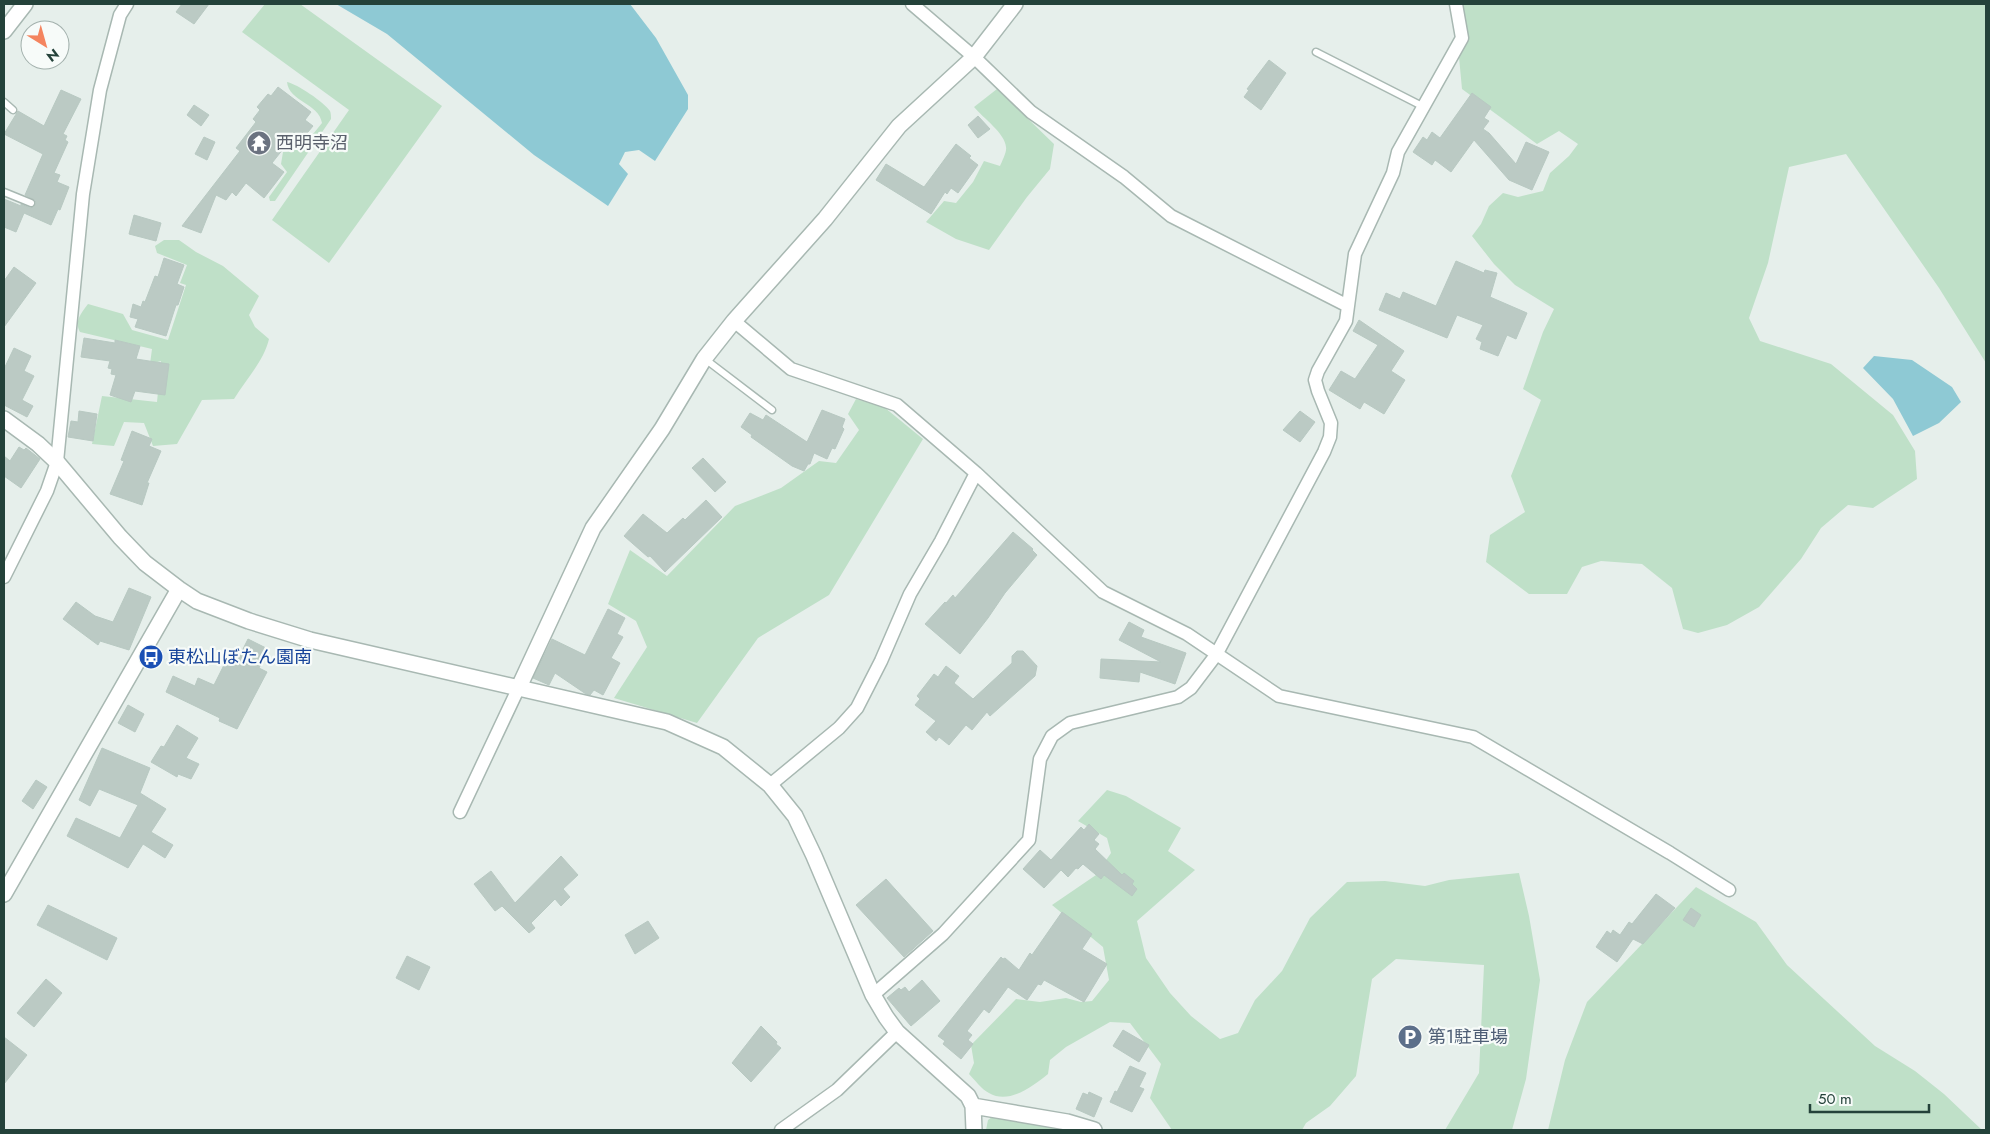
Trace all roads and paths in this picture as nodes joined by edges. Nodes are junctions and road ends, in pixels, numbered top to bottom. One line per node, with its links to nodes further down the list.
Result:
1 (25, 4): 6 (street)
2 (127, 4): 19 (street)
3 (912, 4): 8 (street)
4 (1015, 4): 8 (street)
5 (1456, 4): 10 (street)
6 (4, 31)
7 (1316, 52): 10 (lane)
8 (974, 57): 14 (street); 15 (street)
9 (4, 102): 11 (lane)
10 (1424, 107): 14 (street)
11 (13, 110)
12 (4, 192): 13 (lane)
13 (32, 203)
14 (1348, 306): 23 (street)
15 (734, 321): 16 (street); 20 (street)
16 (704, 358): 17 (lane); 24 (street)
17 (772, 410)
18 (4, 419): 19 (street)
19 (57, 462): 21 (street); 22 (street)
20 (976, 473): 23 (street); 25 (street)
21 (4, 577)
22 (179, 589): 24 (street); 28 (street)
23 (1216, 655): 27 (street); 29 (street)
24 (519, 687): 25 (street); 26 (street)
25 (770, 785): 29 (street)
26 (460, 812)
27 (1729, 890)
28 (4, 894)
29 (873, 995): 30 (street)
30 (896, 1032): 31 (street); 32 (street)
31 (973, 1106): 33 (street); 34 (street)
32 (781, 1130)
33 (974, 1130)
34 (1094, 1130)

